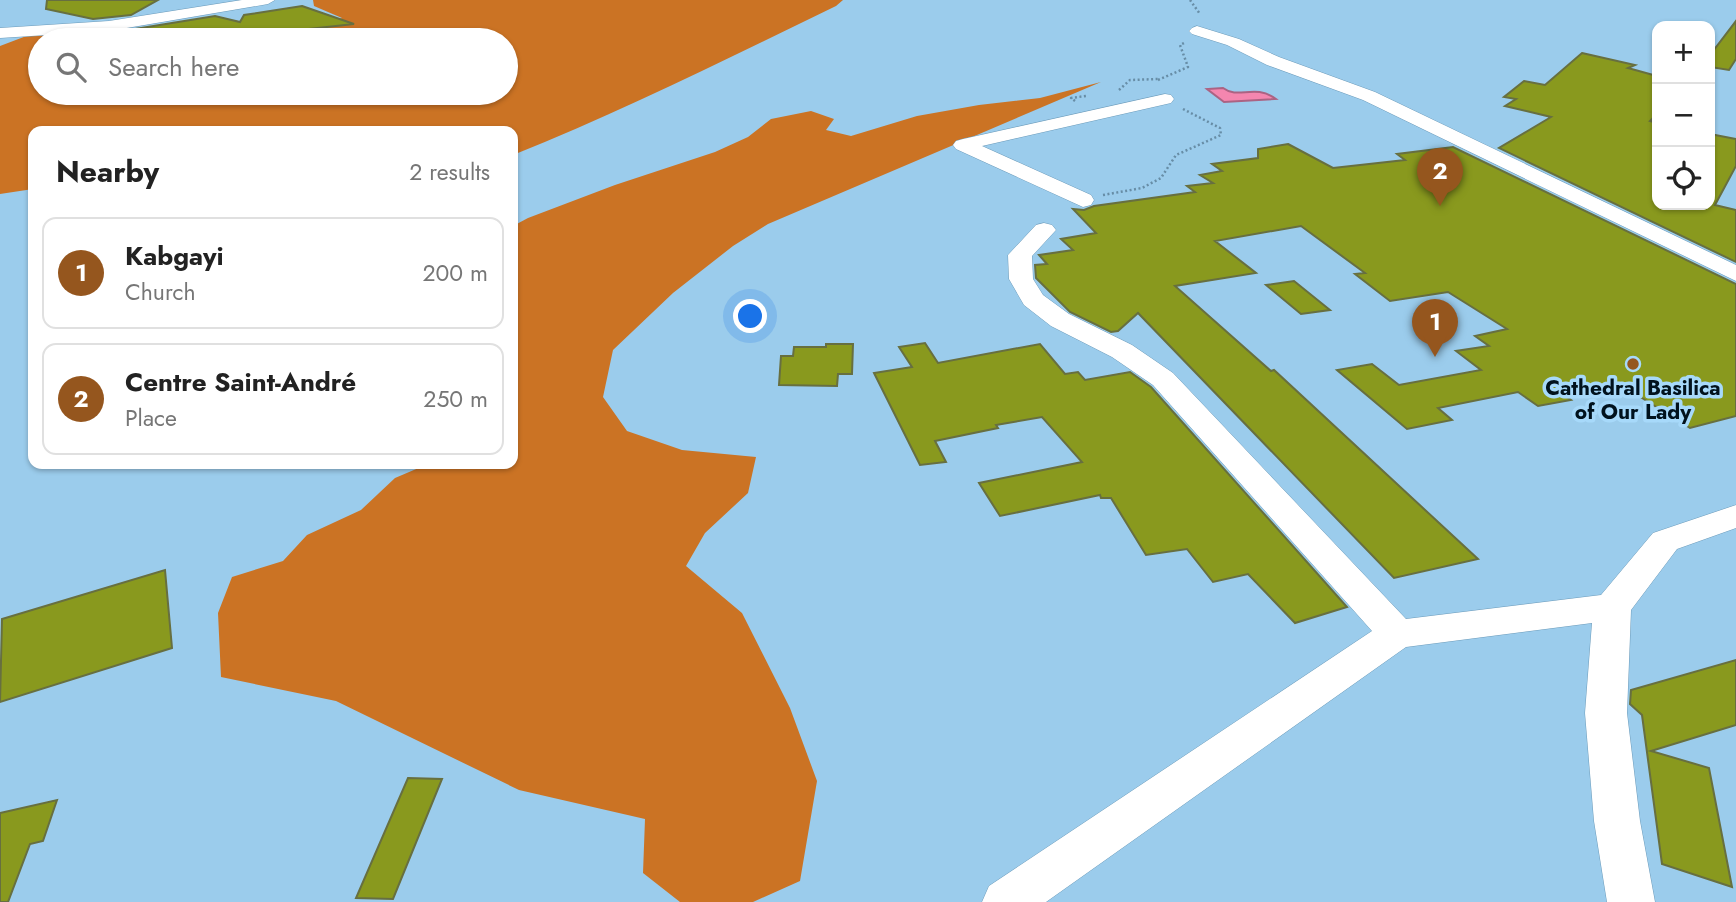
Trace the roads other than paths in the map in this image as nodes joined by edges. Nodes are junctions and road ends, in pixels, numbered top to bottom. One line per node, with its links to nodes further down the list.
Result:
1 (268, 0): 2 (street)
2 (78, 28)
3 (28, 31): 5 (street)
4 (1197, 31): 9 (street)
5 (0, 33)
6 (1165, 99): 7 (street)
7 (1083, 200)
8 (1044, 230): 12 (street)
9 (1736, 274)
10 (1736, 516): 11 (street)
11 (1612, 607): 12 (street); 14 (street)
12 (1397, 634): 13 (street)
13 (1006, 902)
14 (1631, 902)

